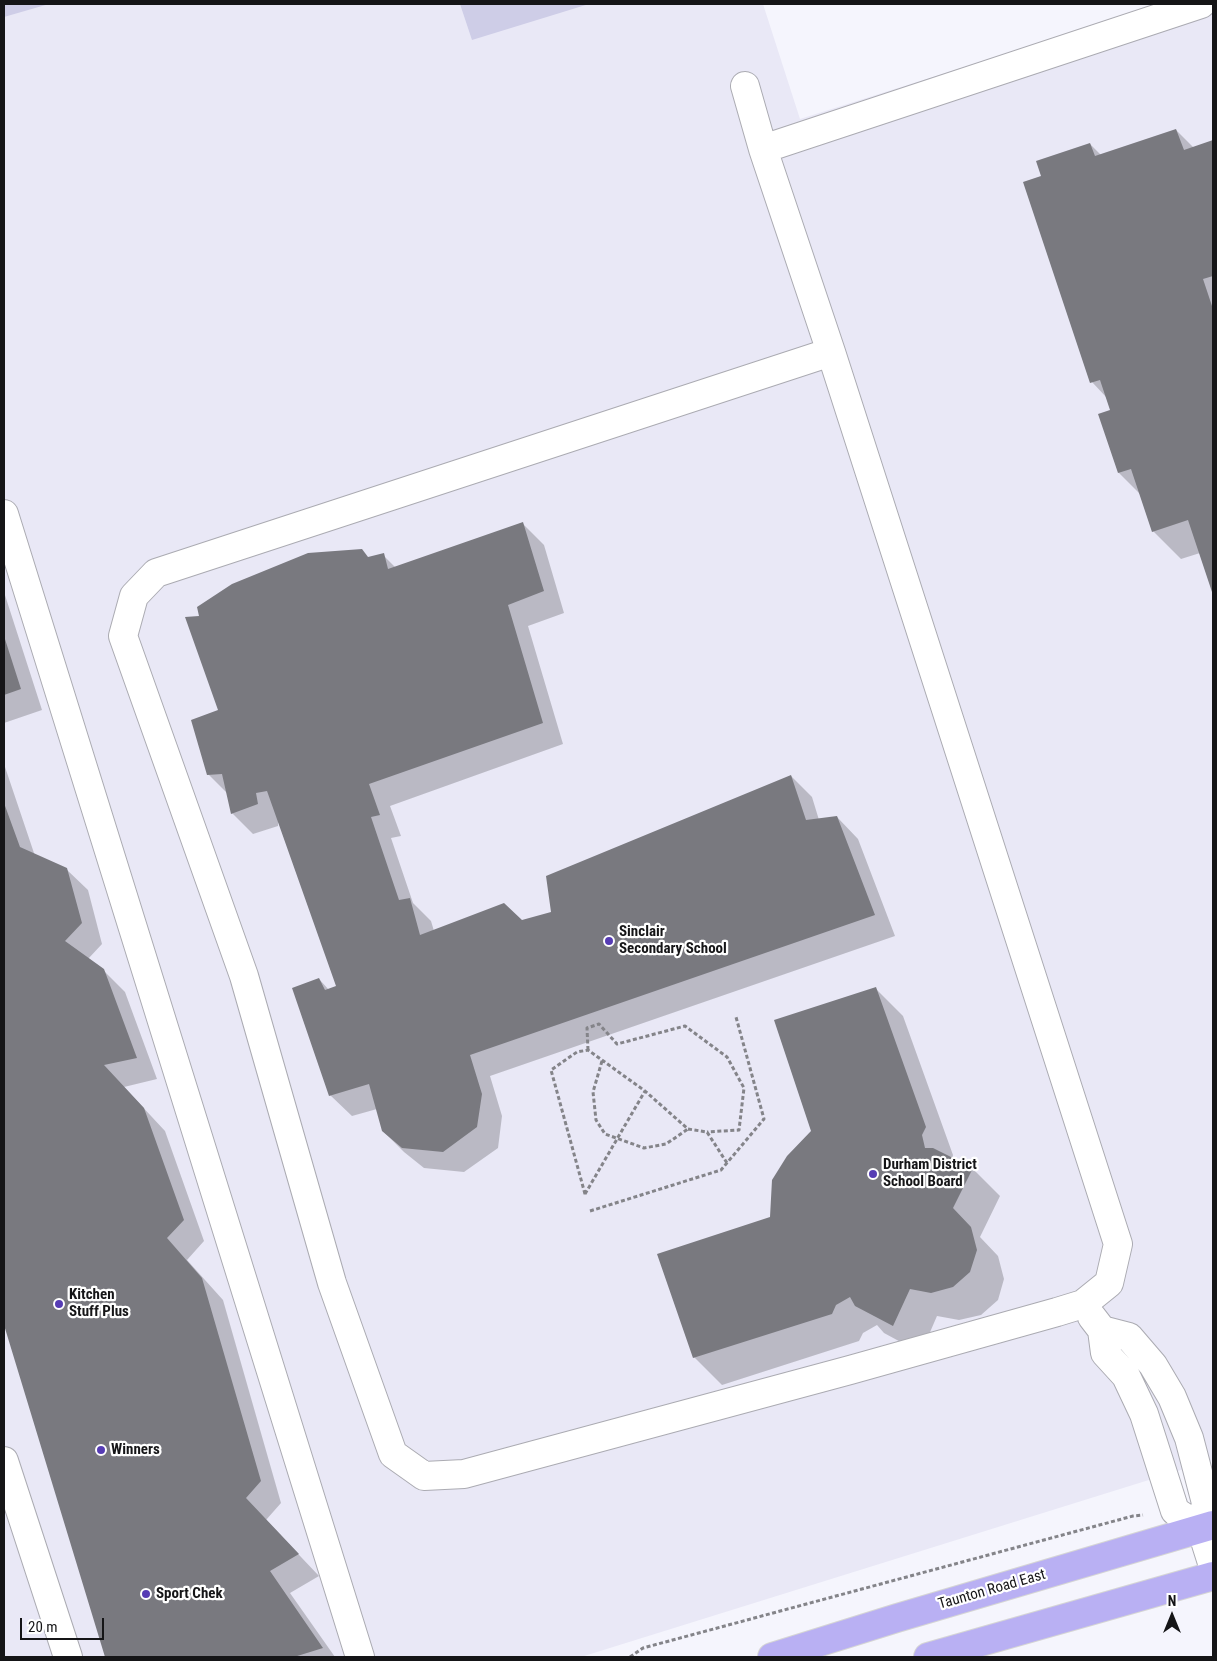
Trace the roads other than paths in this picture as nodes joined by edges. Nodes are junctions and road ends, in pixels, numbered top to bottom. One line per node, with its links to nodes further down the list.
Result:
1 (1202, 4): 3 (lane)
2 (746, 86): 3 (lane)
3 (763, 149): 4 (lane)
4 (831, 352): 6 (lane); 6 (lane)
5 (4, 514): 12 (lane)
6 (1083, 1304): 8 (lane)
7 (4, 1461): 11 (lane)
8 (1207, 1526): 9 (lane); 13 (main road, Taunton Road East)
9 (1213, 1566)
10 (1213, 1576): 14 (main road)
11 (68, 1657)
12 (360, 1657)
13 (772, 1657)
14 (928, 1657)

